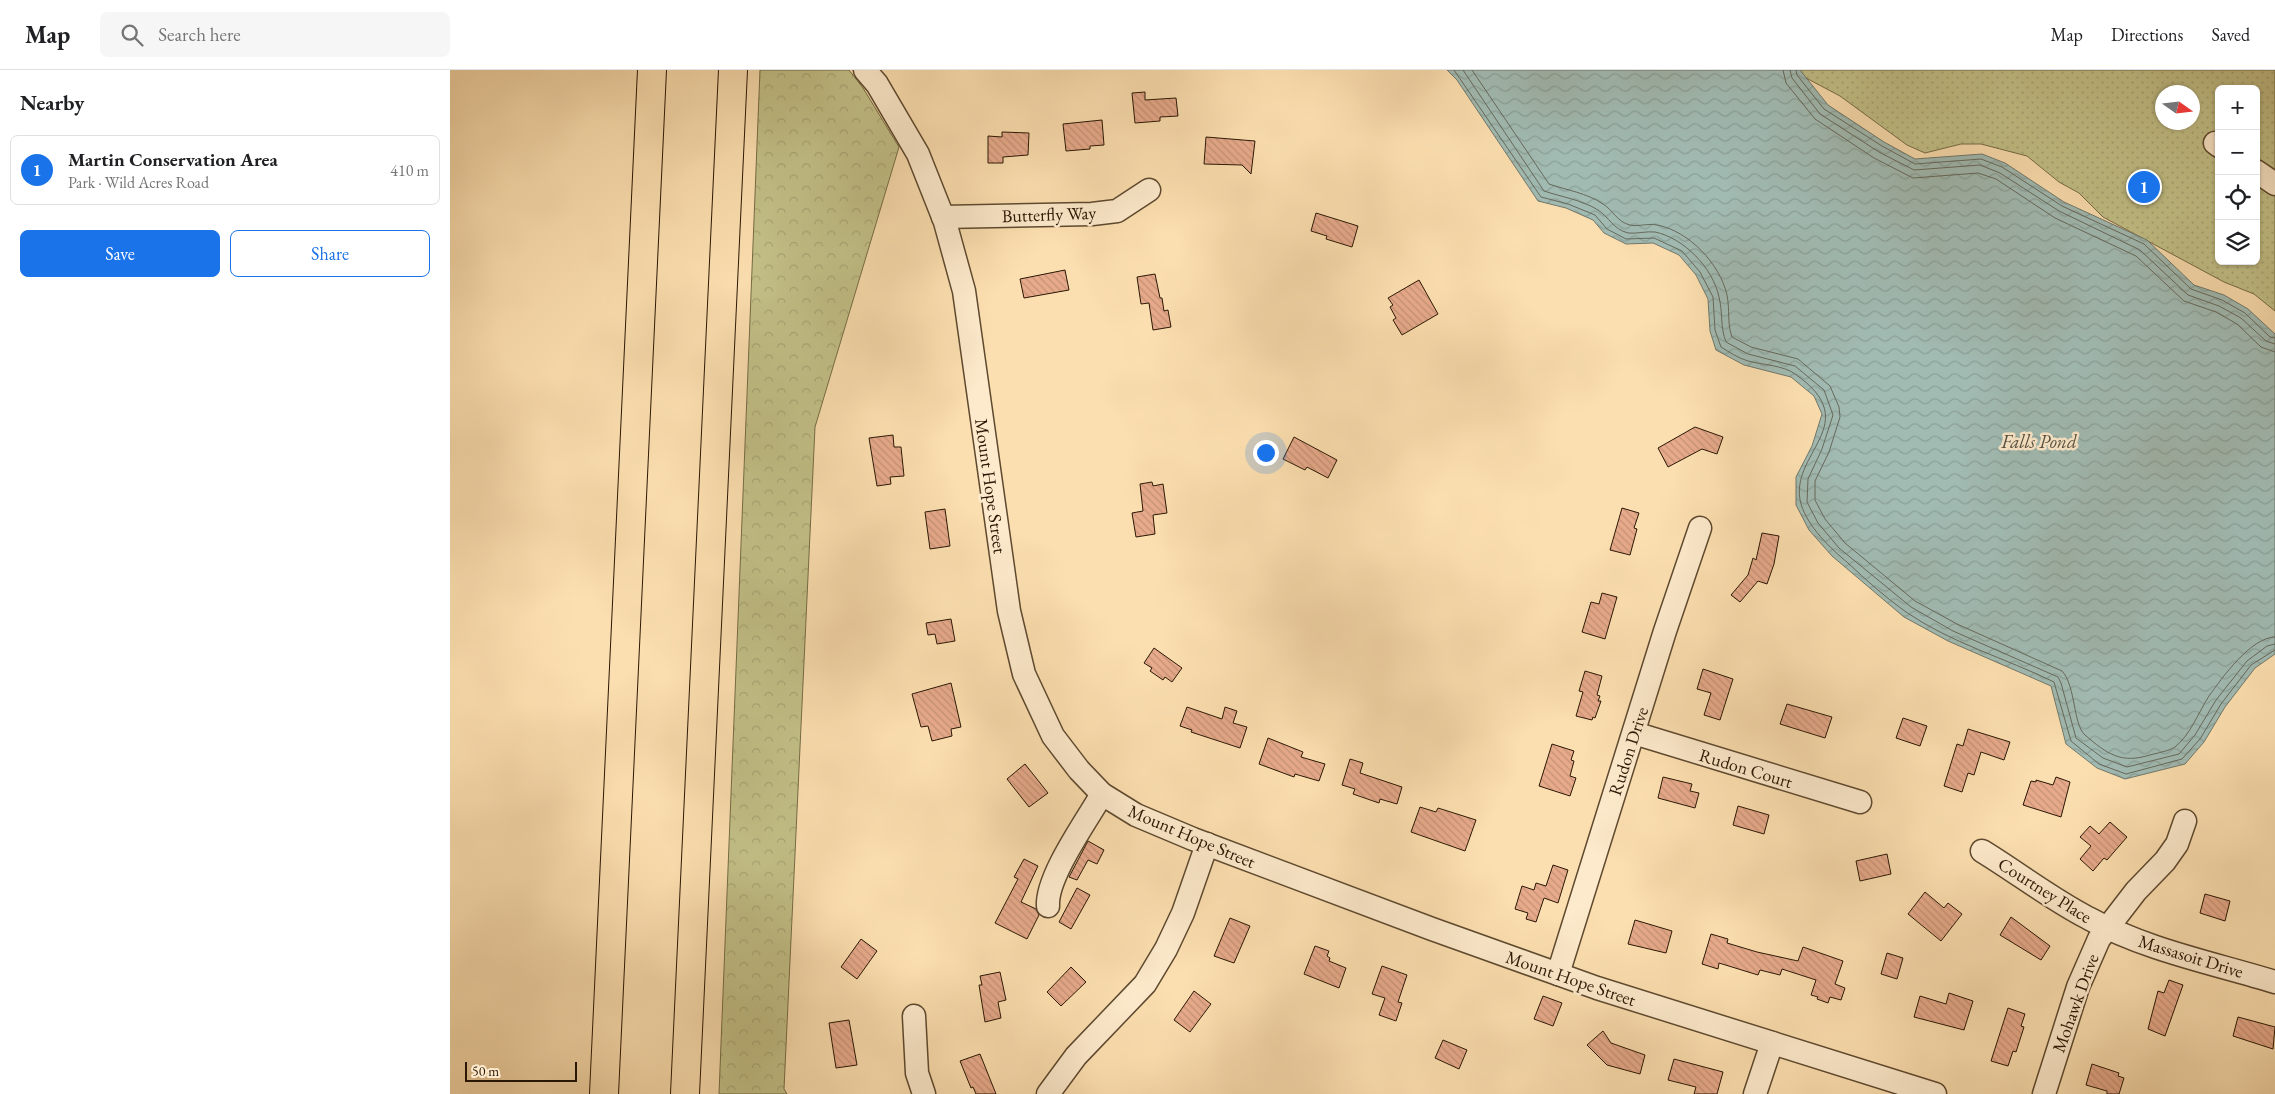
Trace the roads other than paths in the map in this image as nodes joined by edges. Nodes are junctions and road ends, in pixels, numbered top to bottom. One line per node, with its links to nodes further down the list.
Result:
1 (652, 70): 21 (highway)
2 (733, 70): 22 (highway)
3 (865, 70): 7 (street, Mount Hope Street)
4 (2260, 174): 5 (street)
5 (2275, 184)
6 (1149, 190): 7 (street, Butterfly Way)
7 (943, 217): 10 (street, Mount Hope Street)
8 (1700, 528): 9 (street, Rudon Drive)
9 (1634, 733): 11 (street, Rudon Court); 17 (street, Rudon Drive)
10 (1102, 794): 13 (street, Mount Hope Street); 15 (street)
11 (1860, 802)
12 (2185, 821): 16 (street, Mohawk Drive)
13 (1207, 844): 17 (street, Mount Hope Street); 24 (street)
14 (1982, 851): 16 (street, Courtney Place)
15 (1048, 906)
16 (2108, 928): 18 (street, Massasoit Drive); 27 (street, Mohawk Drive)
17 (1558, 974): 20 (street, Mount Hope Street)
18 (2275, 982)
19 (914, 1016): 23 (street)
20 (1772, 1043): 25 (street); 26 (street, Mount Hope Street)
21 (604, 1094)
22 (685, 1094)
23 (924, 1094)
24 (1048, 1094)
25 (1755, 1094)
26 (1935, 1094)
27 (2044, 1094)

